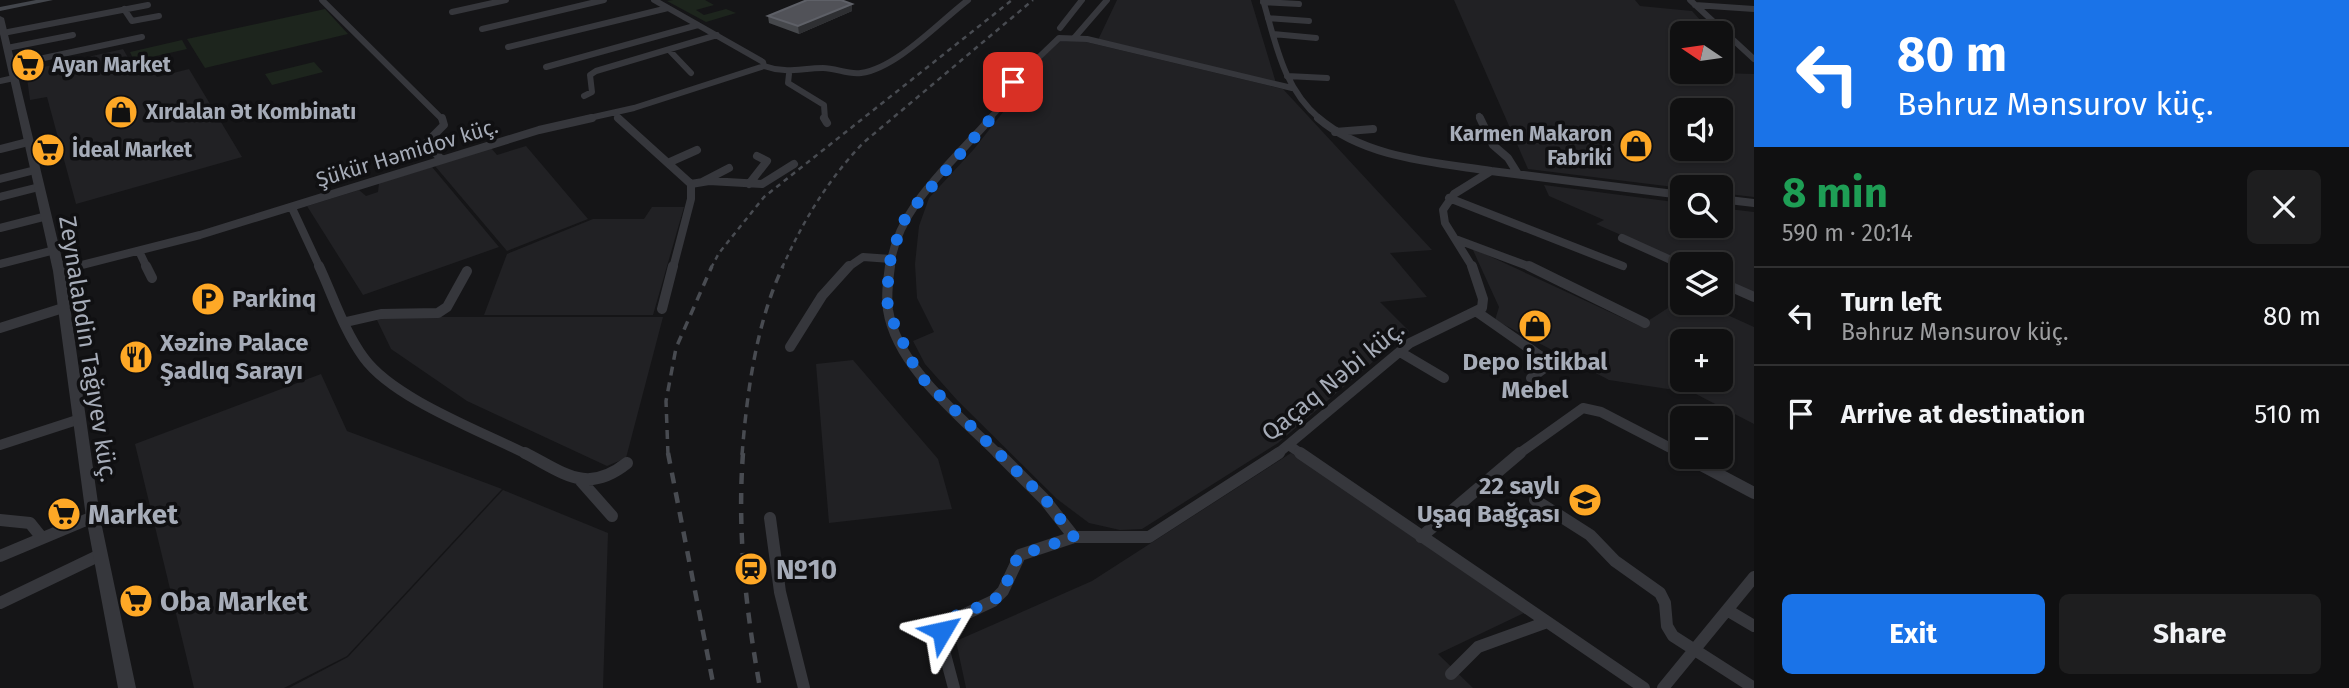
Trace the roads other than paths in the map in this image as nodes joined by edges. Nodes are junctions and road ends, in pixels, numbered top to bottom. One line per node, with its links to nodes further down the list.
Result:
1 (49, 0): 14 (main road)
2 (322, 0): 60 (street)
3 (506, 0): 17 (street)
4 (604, 0): 26 (street)
5 (654, 0): 13 (street)
6 (968, 0): 45 (street)
7 (1082, 0): 21 (street)
8 (1107, 0): 24 (street)
9 (1263, 1): 11 (street); 20 (street)
10 (1692, 2): 16 (street); 40 (street)
11 (1299, 4)
12 (148, 5): 15 (street)
13 (668, 8): 25 (street); 30 (street)
14 (0, 9)
15 (124, 9): 18 (street); 28 (street)
16 (1754, 9)
17 (452, 12)
18 (159, 16)
19 (0, 18): 28 (street, Zeynalabdin Tağıyev küç.)
20 (1268, 18): 22 (street); 31 (street)
21 (1065, 20): 24 (street); 27 (street)
22 (1308, 20)
23 (553, 24): 30 (street)
24 (1086, 24): 35 (street)
25 (698, 25): 33 (street); 41 (street)
26 (482, 29)
27 (1062, 32): 29 (street); 35 (street); 84 (street)
28 (3, 33): 38 (street, Zeynalabdin Tağıyev küç.)
29 (1047, 33)
30 (563, 34): 37 (street)
31 (1273, 34): 36 (street); 46 (street)
32 (73, 35): 38 (street)
33 (717, 36): 39 (street); 42 (street)
34 (142, 37): 43 (street)
35 (1075, 37): 49 (street)
36 (1316, 38)
37 (508, 47)
38 (7, 48): 43 (street, Zeynalabdin Tağıyev küç.)
39 (670, 51): 44 (street); 50 (street)
40 (1754, 59)
41 (546, 66)
42 (764, 66): 45 (street); 51 (street, Şükür Həmidov küç.)
43 (9, 67): 48 (street); 56 (street, Zeynalabdin Tağıyev küç.)
44 (691, 73)
45 (789, 74): 53 (street)
46 (1286, 76): 47 (street); 49 (street)
47 (1327, 78)
48 (0, 81)
49 (1292, 88): 55 (street)
50 (583, 96)
51 (616, 112): 60 (street, Şükür Həmidov küç.); 61 (street)
52 (1479, 116): 66 (street)
53 (827, 123)
54 (1373, 129): 55 (street)
55 (1335, 132): 65 (street)
56 (28, 142): 57 (street); 64 (street, Zeynalabdin Tağıyev küç.)
57 (0, 149)
58 (697, 150): 61 (street)
59 (757, 156): 70 (street)
60 (442, 160): 77 (street, Şükür Həmidov küç.)
61 (670, 162): 69 (street)
62 (794, 164): 70 (street)
63 (729, 168): 68 (street)
64 (35, 170): 67 (street); 71 (street, Zeynalabdin Tağıyev küç.)
65 (1491, 171): 66 (street); 74 (street)
66 (1518, 174): 72 (street)
67 (0, 179)
68 (701, 182): 69 (street); 70 (street)
69 (691, 184): 94 (street)
70 (749, 184)
71 (39, 187): 73 (street); 78 (street, Zeynalabdin Tağıyev küç.)
72 (1670, 193)
73 (0, 197)
74 (1449, 198): 81 (street); 87 (street)
75 (1733, 201): 76 (street)
76 (1754, 203)
77 (292, 208): 83 (street, Şükür Həmidov küç.); 96 (street)
78 (47, 216): 79 (street); 82 (street, Zeynalabdin Tağıyev küç.)
79 (0, 228)
80 (1622, 238): 85 (street)
81 (1458, 240): 95 (street); 97 (street)
82 (55, 250): 86 (street); 88 (street, Zeynalabdin Tağıyev küç.)
83 (139, 251): 88 (street, Şükür Həmidov küç.); 90 (street)
84 (891, 259): 99 (street); 116 (street)
85 (1670, 260)
86 (0, 264)
87 (1623, 266)
88 (59, 271): 93 (street, Zeynalabdin Tağıyev küç.)
89 (467, 271): 96 (street)
90 (152, 278)
91 (1733, 288): 92 (street)
92 (1754, 297)
93 (63, 308): 98 (street); 103 (street, Zeynalabdin Tağıyev küç.)
94 (662, 309)
95 (1477, 312): 100 (street, Qaçaq Nəbi küç.); 101 (street)
96 (346, 321): 109 (street)
97 (1645, 323)
98 (0, 328)
99 (790, 347)
100 (1400, 352): 102 (street); 105 (street, Qaçaq Nəbi küç.)
101 (1531, 378)
102 (1444, 379)
103 (80, 419): 104 (street); 113 (street, Zeynalabdin Tağıyev küç.)
104 (0, 445)
105 (1290, 446): 116 (street, Qaçaq Nəbi küç.); 117 (street)
106 (1670, 449): 117 (street)
107 (627, 463): 109 (street)
108 (1709, 469): 110 (street)
109 (581, 481): 112 (street)
110 (1754, 493)
111 (1535, 500): 126 (street)
112 (612, 516)
113 (93, 517): 118 (street); 119 (street, Zeynalabdin Tağıyev küç.)
114 (770, 517): 129 (street)
115 (0, 520): 118 (street)
116 (1074, 537): 130 (street, Qaçaq Nəbi küç.)
117 (1421, 537): 124 (street)
118 (42, 538): 120 (street)
119 (100, 555): 122 (street); 128 (street, Zeynalabdin Tağıyev küç.)
120 (0, 556)
121 (1754, 577): 123 (street)
122 (0, 603)
123 (1727, 610): 125 (street); 126 (street)
124 (1547, 622): 127 (street); 131 (street)
125 (1754, 626)
126 (1695, 650): 132 (street); 133 (street)
127 (1451, 674)
128 (127, 688)
129 (804, 688)
130 (954, 688)
131 (1644, 688)
132 (1663, 688)
133 (1754, 688)

